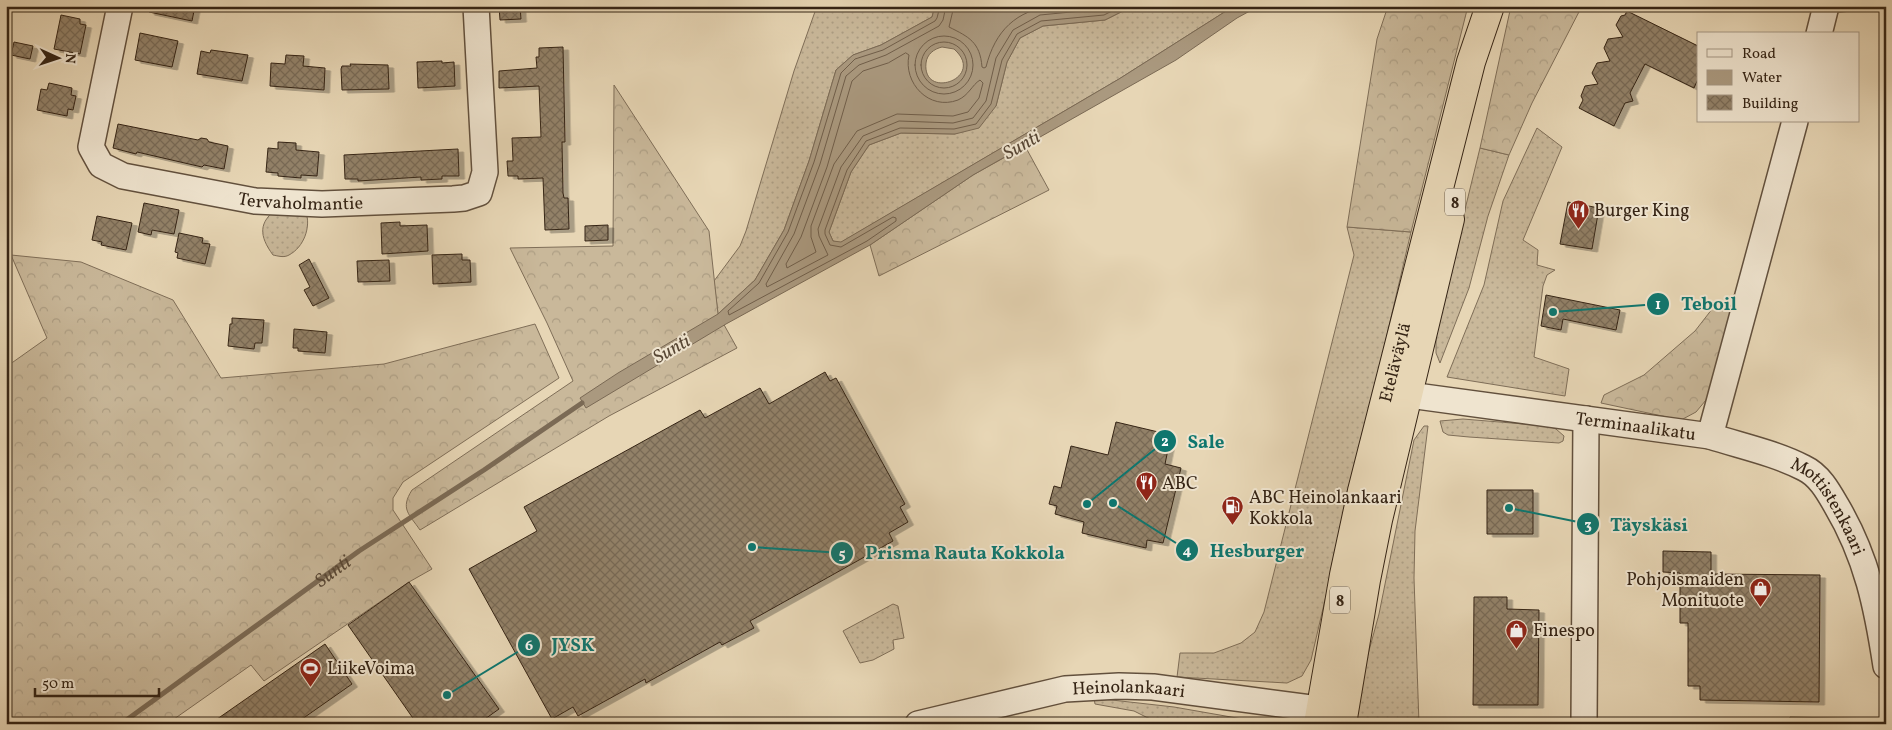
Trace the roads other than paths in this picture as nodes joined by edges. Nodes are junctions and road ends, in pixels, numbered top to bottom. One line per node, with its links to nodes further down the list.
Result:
1 (120, 6): 2 (street, Tervaholmantie)
2 (476, 6)
3 (1826, 6): 4 (street)
4 (1820, 32)
5 (1795, 122): 8 (street, Terminaalikatu)
6 (1397, 394): 6 (highway, Eteläväylä / 8); 7 (street, Terminaalikatu); 10 (highway, Eteläväylä / 8)
7 (1586, 419): 8 (street, Terminaalikatu); 12 (street)
8 (1710, 436): 9 (street, Mottistenkaari)
9 (1886, 666)
10 (1331, 717): 11 (street, Heinolankaari)
11 (918, 724)
12 (1584, 724)

